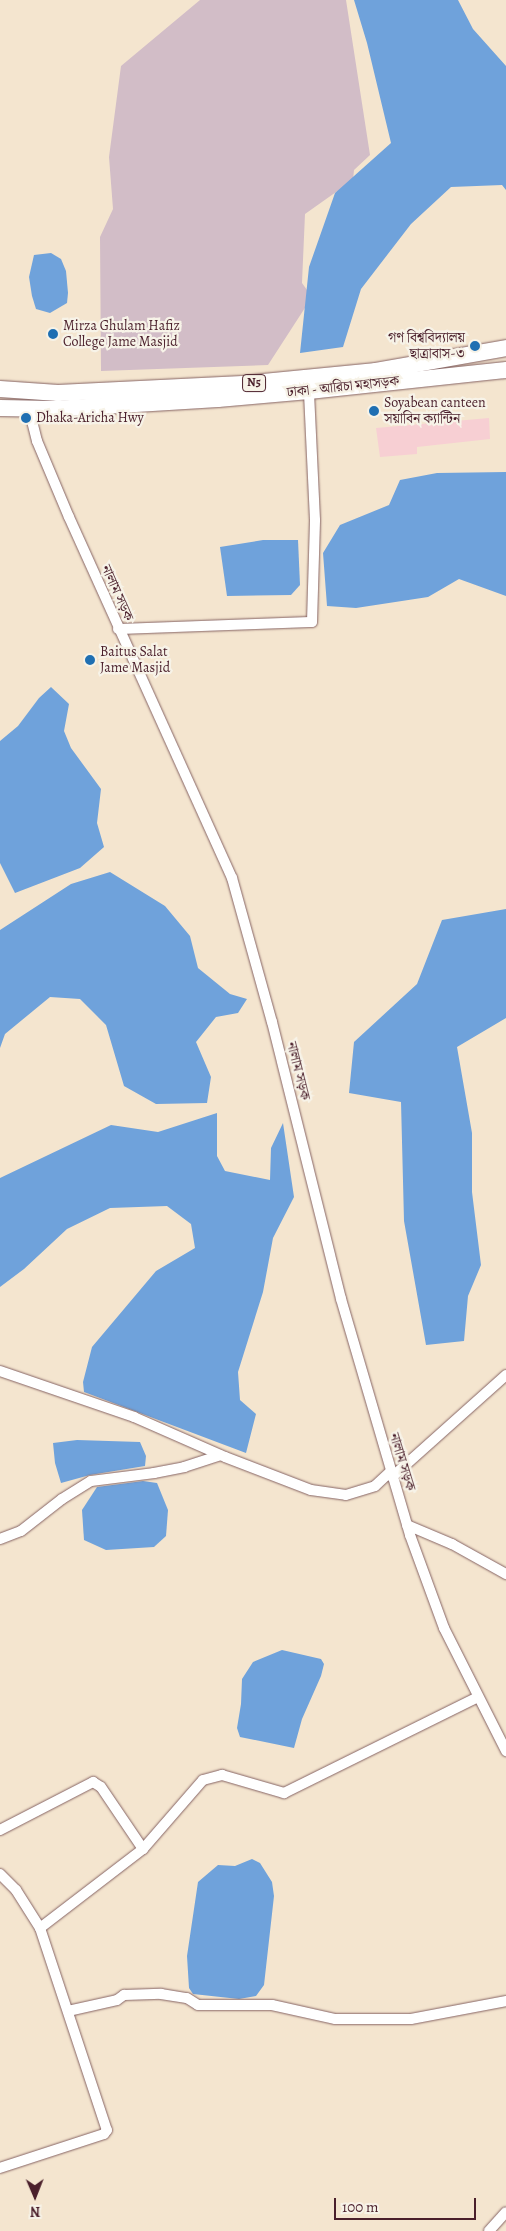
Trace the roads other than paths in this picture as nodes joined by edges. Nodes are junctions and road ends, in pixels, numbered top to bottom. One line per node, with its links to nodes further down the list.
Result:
1 (506, 348): 3 (highway, N5)
2 (506, 370): 4 (highway, ঢাকা - আরিচা মহাসড়ক / N5)
3 (0, 389)
4 (309, 392): 6 (highway, ঢাকা - আরিচা মহাসড়ক / N5); 7 (street)
5 (0, 408): 6 (highway, ঢাকা - আরিচা মহাসড়ক / N5)
6 (29, 409): 7 (street, নালাম সড়ক)
7 (118, 630): 11 (street, নালাম সড়ক)
8 (0, 1371): 10 (street)
9 (506, 1375): 11 (street)
10 (220, 1455): 11 (street); 13 (street)
11 (391, 1474): 12 (street, নালাম সড়ক)
12 (407, 1525): 14 (street); 15 (street, নালাম সড়ক)
13 (0, 1539)
14 (506, 1574)
15 (478, 1697): 16 (street, নালাম সড়ক); 18 (street)
16 (506, 1752)
17 (0, 1830): 18 (street)
18 (144, 1849): 20 (street)
19 (0, 1874): 20 (street)
20 (40, 1928): 22 (street)
21 (506, 2001): 22 (street)
22 (68, 2011): 23 (street)
23 (0, 2168)
24 (506, 2212): 25 (street)
25 (489, 2231)

